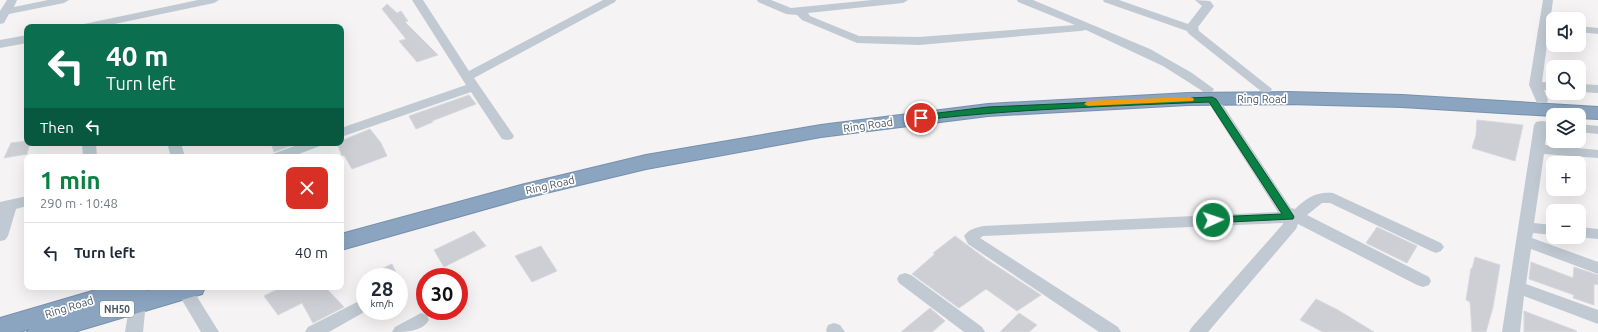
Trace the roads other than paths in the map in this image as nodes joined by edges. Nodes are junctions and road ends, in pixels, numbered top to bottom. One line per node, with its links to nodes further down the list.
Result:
1 (12, 0): 14 (street)
2 (64, 0): 14 (street)
3 (214, 0): 15 (street)
4 (417, 0): 23 (street)
5 (611, 0): 23 (street)
6 (762, 0): 12 (street)
7 (903, 0): 12 (street)
8 (1022, 0): 16 (street)
9 (1108, 0): 17 (street)
10 (1200, 0): 17 (street)
11 (1548, 0): 13 (street)
12 (800, 11): 16 (street)
13 (1548, 12)
14 (2, 16)
15 (107, 24)
16 (1085, 26): 28 (street)
17 (1192, 29): 24 (street)
18 (1586, 30): 19 (street)
19 (1598, 31)
20 (24, 40): 21 (street)
21 (0, 44)
22 (1547, 52): 27 (street)
23 (470, 82): 34 (street); 35 (street)
24 (1266, 88): 27 (highway, Ring Road); 28 (highway, Ring Road)
25 (1586, 88): 26 (street)
26 (1598, 89)
27 (1543, 91): 29 (highway, Ring Road)
28 (1210, 94): 30 (highway, Ring Road); 42 (street); 43 (highway, Ring Road); 49 (highway, Ring Road)
29 (1598, 103)
30 (1598, 113)
31 (1546, 125): 37 (street)
32 (1586, 129): 33 (street)
33 (1598, 130)
34 (344, 133)
35 (507, 136)
36 (307, 146): 38 (street)
37 (1537, 149): 39 (street); 46 (street)
38 (286, 154)
39 (1598, 154)
40 (24, 202): 41 (street)
41 (5, 206): 48 (street)
42 (1291, 215): 50 (street); 53 (street); 68 (street); 69 (street)
43 (344, 228)
44 (1546, 231): 46 (street)
45 (1586, 233): 47 (street)
46 (1525, 234): 51 (street); 54 (street)
47 (1598, 234)
48 (0, 236)
49 (344, 241)
50 (1436, 246)
51 (1598, 268)
52 (905, 279): 67 (street)
53 (1423, 281)
54 (1518, 287): 59 (street); 70 (street)
55 (158, 290): 57 (highway, Ring Road / NH50)
56 (190, 290): 64 (street)
57 (127, 292): 61 (highway, Ring Road / NH50); 62 (highway, Ring Road / NH50); 63 (street)
58 (356, 309): 65 (street)
59 (1598, 317)
60 (421, 320): 66 (street)
61 (0, 328)
62 (40, 332)
63 (134, 332)
64 (210, 332)
65 (314, 332)
66 (401, 332)
67 (976, 332)
68 (1112, 332)
69 (1198, 332)
70 (1511, 332)

